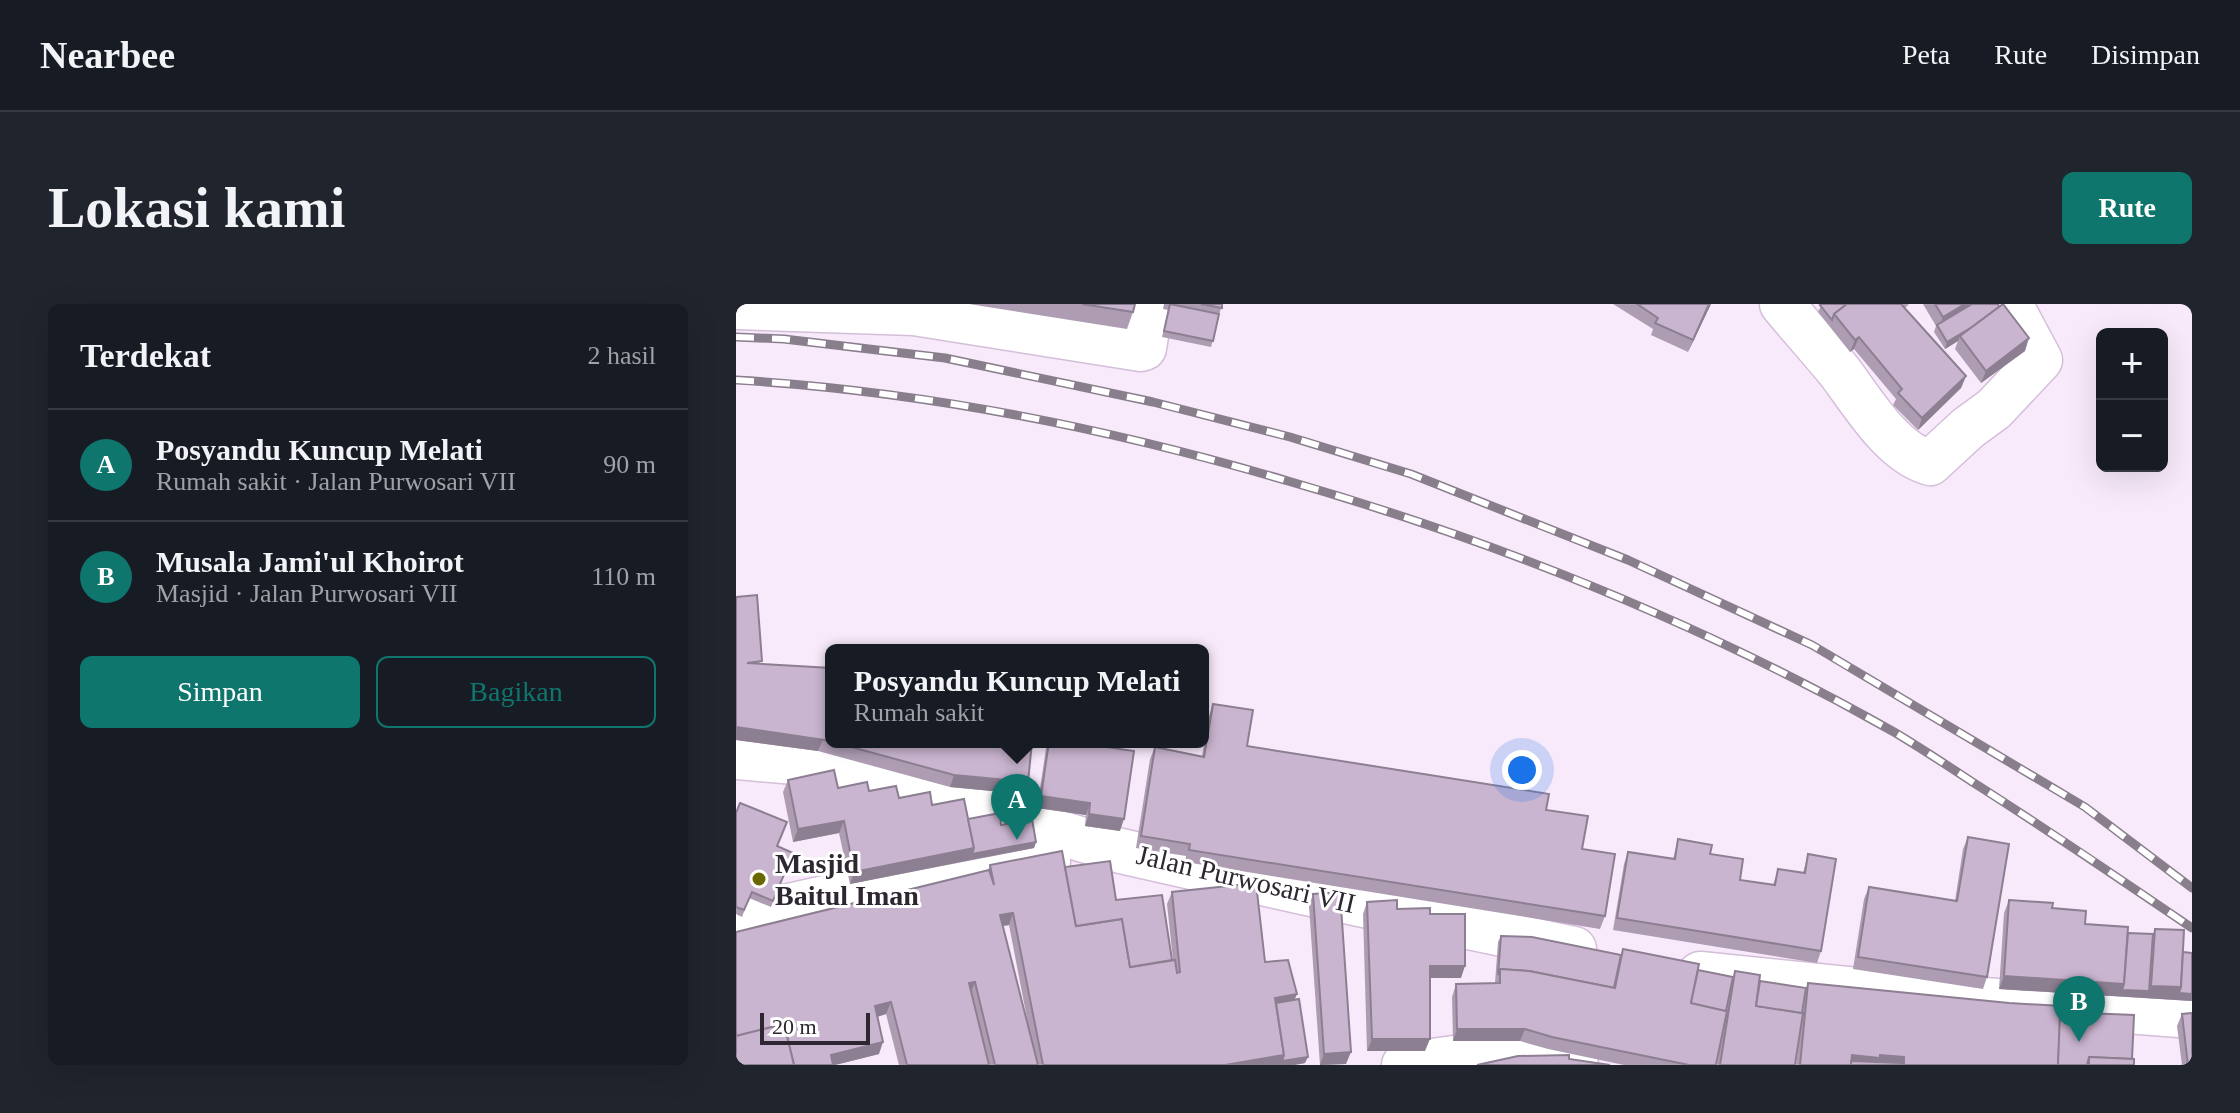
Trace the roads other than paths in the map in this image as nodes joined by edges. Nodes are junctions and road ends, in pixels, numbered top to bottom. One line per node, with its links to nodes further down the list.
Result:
1 (1151, 304): 5 (street)
2 (1782, 304): 3 (street)
3 (2010, 304)
4 (736, 307): 5 (street)
5 (914, 309)
6 (736, 757): 7 (street, Jalan Purwosari VII)
7 (1135, 854): 8 (street); 9 (street, Jalan Purwosari VII)
8 (736, 919)
9 (1618, 958)
10 (1665, 967): 11 (street)
11 (2192, 1016)
12 (1404, 1065): 13 (street)
13 (1576, 1065)

